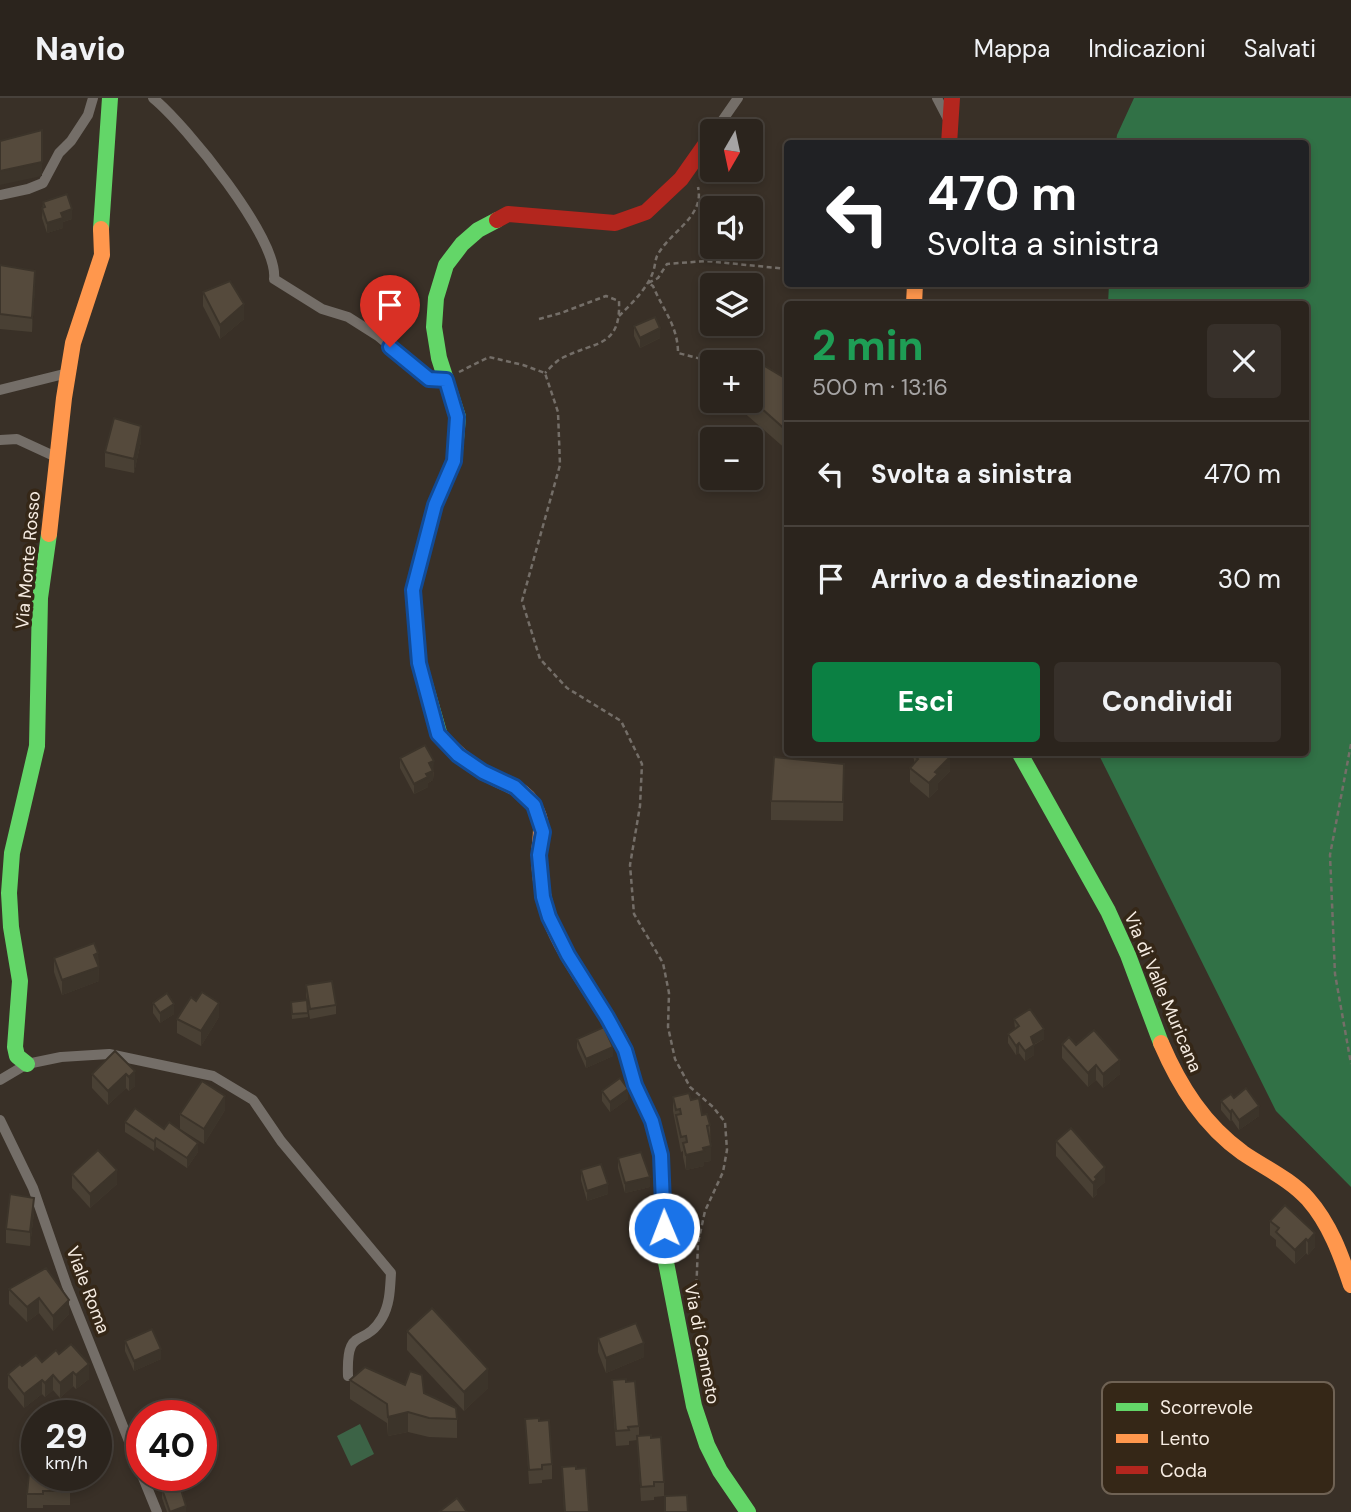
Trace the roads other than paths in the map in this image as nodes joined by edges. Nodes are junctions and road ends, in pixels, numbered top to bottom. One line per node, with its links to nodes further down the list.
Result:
1 (93, 98): 10 (street)
2 (110, 98): 11 (street, Via Monte Rosso)
3 (153, 98): 12 (street)
4 (738, 98): 7 (street)
5 (937, 98): 8 (street)
6 (952, 98): 8 (street)
7 (724, 119)
8 (950, 135)
9 (700, 152): 12 (street, Via di Canneto)
10 (0, 195)
11 (68, 373): 13 (street); 15 (street, Via Monte Rosso)
12 (446, 380): 25 (street, Via di Canneto)
13 (0, 390)
14 (0, 440): 15 (street)
15 (56, 457): 17 (street, Via Monte Rosso)
16 (1021, 756): 20 (street, Via di Valle Muricana)
17 (27, 1064): 18 (street); 21 (street)
18 (0, 1080)
19 (0, 1120): 22 (street, Viale Roma)
20 (1351, 1285)
21 (348, 1376)
22 (126, 1435)
23 (148, 1491): 24 (street, Viale Roma)
24 (157, 1512)
25 (748, 1512)

